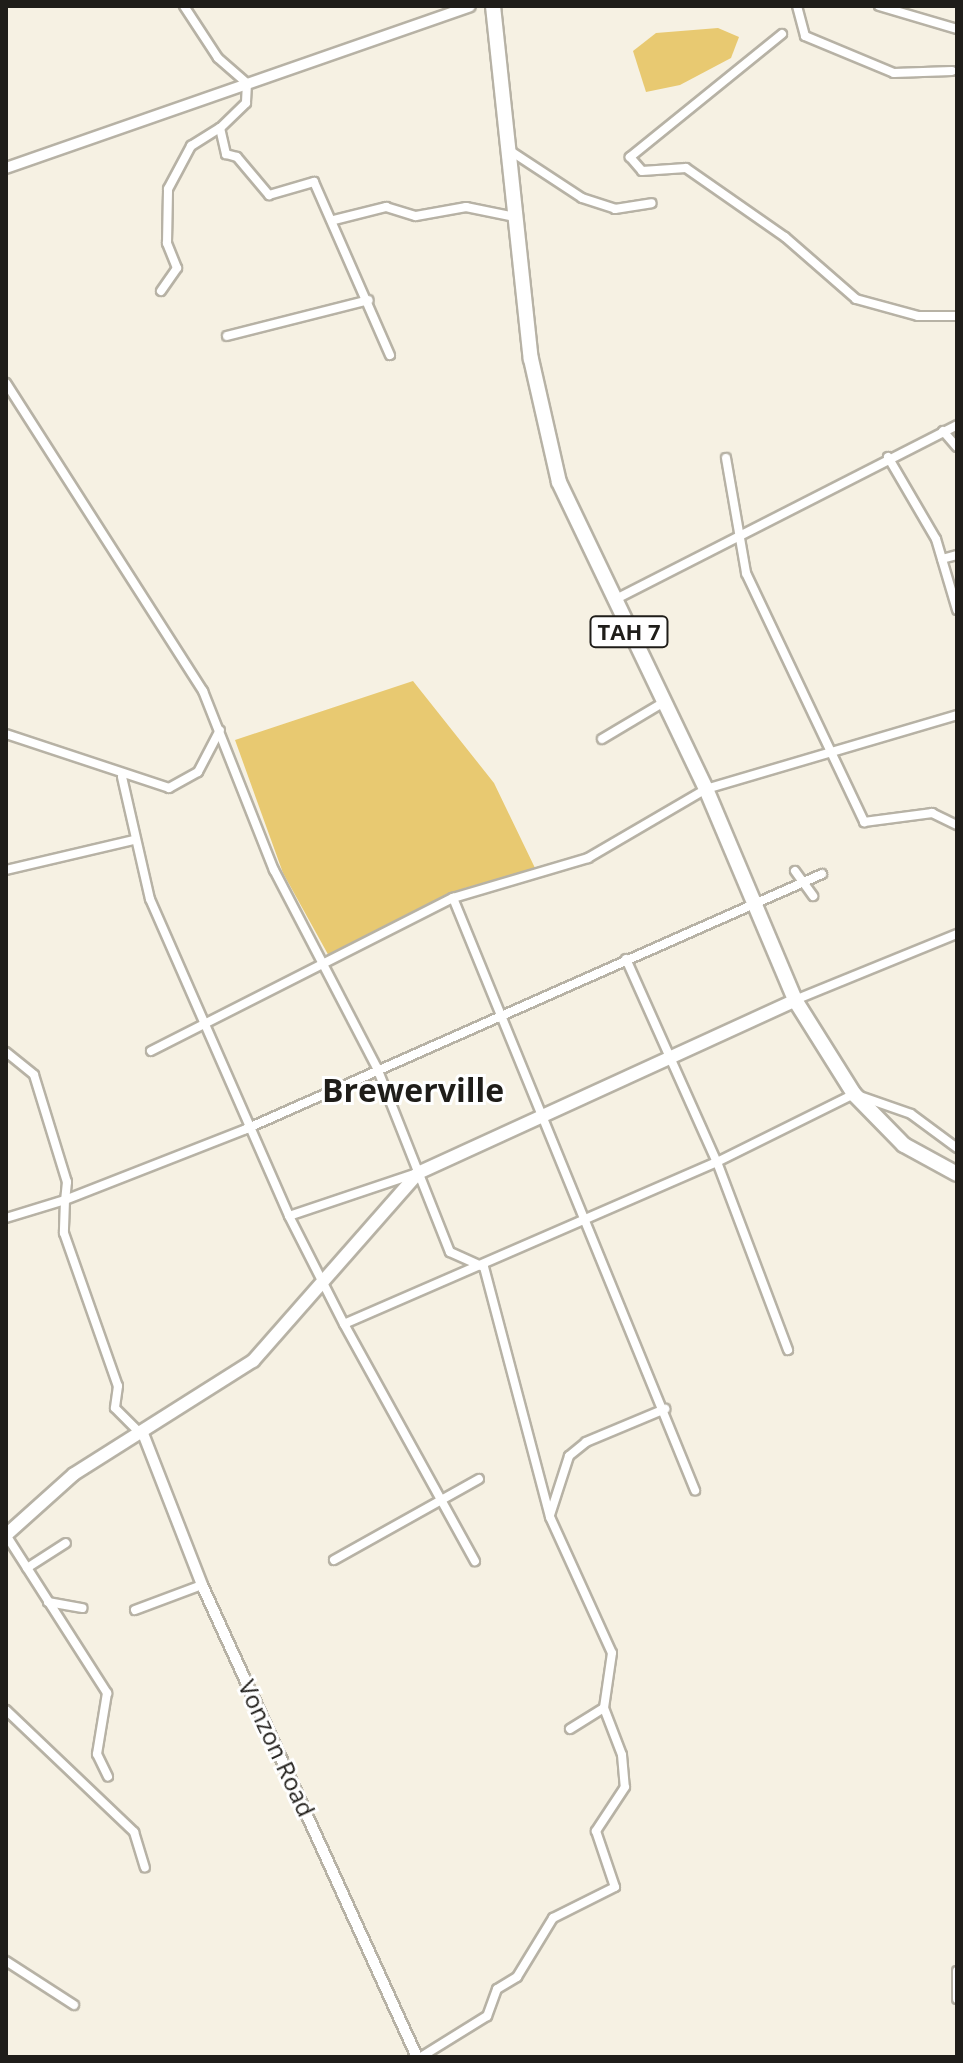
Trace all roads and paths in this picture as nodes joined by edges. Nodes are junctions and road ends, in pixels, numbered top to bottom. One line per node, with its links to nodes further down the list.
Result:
1 (184, 6): 9 (street)
2 (470, 6): 9 (street)
3 (493, 6): 11 (highway, TAH 7)
4 (797, 6): 8 (street)
5 (879, 6): 6 (street)
6 (957, 29)
7 (782, 34): 18 (street)
8 (952, 71)
9 (247, 83): 10 (street); 12 (street)
10 (220, 128): 15 (street); 16 (street)
11 (509, 149): 13 (street); 14 (highway, TAH 7)
12 (6, 168)
13 (652, 203)
14 (515, 217): 15 (street); 30 (highway, TAH 7)
15 (334, 220): 17 (street)
16 (161, 291)
17 (369, 300): 19 (street); 20 (street)
18 (957, 316)
19 (227, 336)
20 (390, 355)
21 (6, 383): 34 (street)
22 (957, 425): 23 (street)
23 (943, 431): 24 (street); 25 (street)
24 (957, 447)
25 (888, 457): 27 (street); 29 (street)
26 (726, 458): 27 (street)
27 (739, 539): 30 (street); 37 (street)
28 (957, 555): 29 (street)
29 (942, 559): 31 (street)
30 (614, 600): 32 (highway, TAH 7)
31 (957, 610)
32 (664, 702): 36 (street); 39 (highway, TAH 7)
33 (957, 715): 37 (street)
34 (221, 730): 38 (street); 51 (street)
35 (6, 734): 38 (street)
36 (602, 739)
37 (825, 750): 39 (street); 40 (street)
38 (122, 777): 41 (street)
39 (706, 789): 47 (street); 48 (highway, TAH 7)
40 (957, 825)
41 (134, 840): 42 (street); 54 (street)
42 (6, 870)
43 (795, 871): 45 (street)
44 (822, 874): 45 (street)
45 (805, 881): 46 (street); 48 (street)
46 (813, 896)
47 (453, 898): 51 (street); 53 (street)
48 (755, 900): 50 (street); 52 (highway, TAH 7)
49 (957, 934): 52 (street)
50 (626, 959): 53 (street); 57 (street)
51 (329, 965): 54 (street); 58 (street)
52 (795, 1000): 57 (main road); 59 (highway, TAH 7)
53 (501, 1017): 58 (street); 60 (street)
54 (206, 1023): 55 (street); 61 (street)
55 (151, 1051)
56 (6, 1052): 66 (street)
57 (672, 1057): 60 (main road); 63 (street)
58 (377, 1068): 61 (street); 64 (street)
59 (854, 1094): 62 (street); 63 (street); 65 (highway, TAH 7)
60 (543, 1116): 64 (main road); 69 (street)
61 (246, 1129): 66 (street); 67 (street)
62 (957, 1148)
63 (717, 1162): 69 (street); 73 (street)
64 (418, 1173): 67 (street); 70 (street); 71 (main road)
65 (957, 1174)
66 (65, 1200): 68 (street); 75 (street)
67 (289, 1216): 71 (street)
68 (6, 1218)
69 (584, 1218): 70 (street); 74 (street)
70 (474, 1263): 72 (street); 79 (street)
71 (324, 1286): 72 (street); 75 (main road)
72 (344, 1324): 78 (street)
73 (788, 1350)
74 (665, 1409): 77 (street); 79 (street)
75 (144, 1436): 80 (main road); 85 (street, Vonzon Road)
76 (479, 1479): 78 (street)
77 (695, 1490)
78 (440, 1498): 82 (street); 83 (street)
79 (550, 1517): 89 (street)
80 (6, 1535): 84 (street)
81 (66, 1543): 84 (street)
82 (334, 1560)
83 (475, 1561)
84 (27, 1568): 86 (street)
85 (202, 1585): 88 (street); 98 (street, Vonzon Road)
86 (48, 1602): 87 (street); 92 (street)
87 (82, 1608)
88 (135, 1610)
89 (604, 1708): 91 (street); 98 (street)
90 (6, 1710): 93 (street)
91 (570, 1729)
92 (108, 1777)
93 (145, 1867)
94 (6, 1961): 97 (street)
95 (957, 1971): 96 (street)
96 (957, 1999)
97 (74, 2005)
98 (419, 2057)

